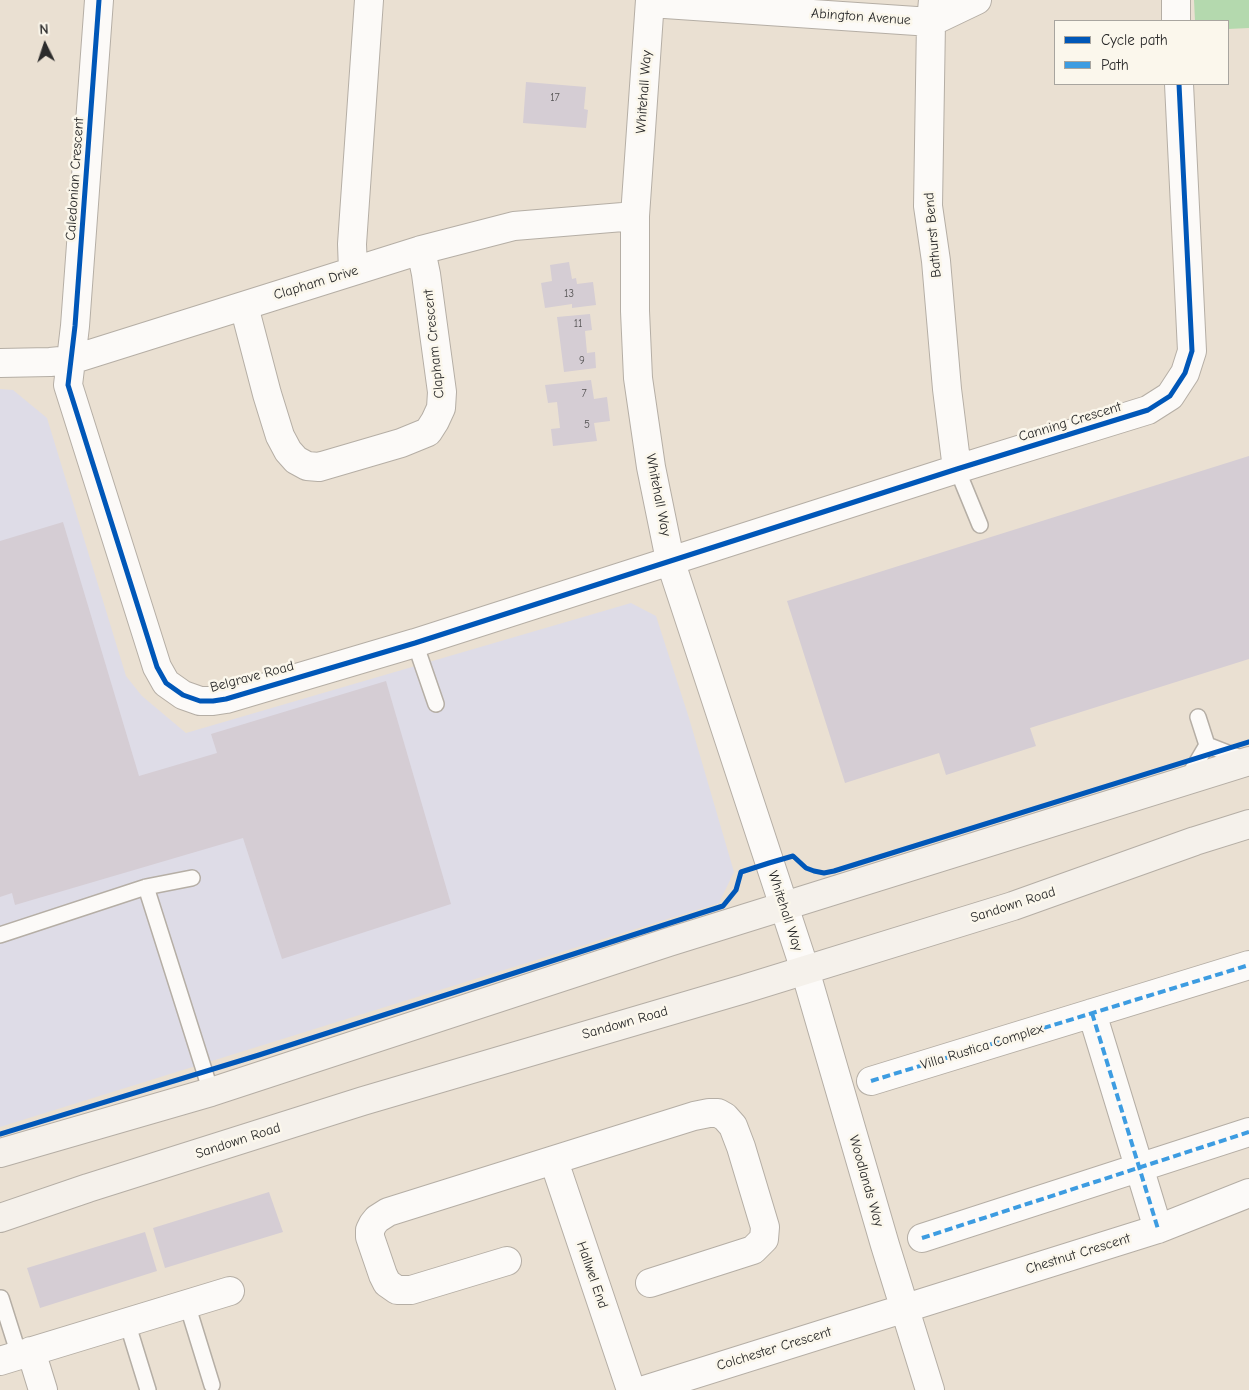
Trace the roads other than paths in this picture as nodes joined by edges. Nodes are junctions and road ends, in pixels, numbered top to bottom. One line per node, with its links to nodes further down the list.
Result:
1 (99, 0): 13 (street, Caledonian Crescent)
2 (369, 0): 11 (street)
3 (977, 0): 6 (street, Abington Avenue)
4 (1176, 0): 7 (street)
5 (650, 1): 6 (street, Abington Avenue); 9 (street, Whitehall Way)
6 (932, 11): 15 (street, Bathurst Bend)
7 (1176, 20)
8 (1179, 85): 15 (street, Canning Crescent)
9 (635, 216): 10 (street, Clapham Drive); 17 (street, Whitehall Way)
10 (421, 250): 11 (street, Clapham Drive); 12 (street, Clapham Crescent)
11 (353, 271): 12 (street, Clapham Drive)
12 (244, 306): 13 (street, Clapham Drive)
13 (71, 360): 14 (street, Clapham Drive); 18 (street, Belgrave Road)
14 (0, 363)
15 (957, 469): 16 (lane); 17 (street, Canning Crescent)
16 (980, 525)
17 (670, 560): 18 (street, Belgrave Road); 27 (street, Whitehall Way)
18 (415, 643): 19 (lane)
19 (436, 704)
20 (1198, 717): 21 (lane)
21 (1208, 745): 22 (lane); 23 (lane)
22 (1249, 761): 23 (main road)
23 (1186, 781): 27 (main road)
24 (1249, 824): 30 (main road, Sandown Road)
25 (192, 878): 26 (lane)
26 (146, 887): 28 (lane); 33 (lane)
27 (784, 907): 30 (street, Whitehall Way); 33 (main road)
28 (0, 935)
29 (1249, 965): 31 (street, Villa Rustica Complex)
30 (805, 970): 39 (main road, Sandown Road); 47 (street, Woodlands Way)
31 (1092, 1013): 32 (street, Villa Rustica Complex); 37 (street)
32 (872, 1082)
33 (211, 1092): 35 (main road)
34 (1249, 1132): 37 (street)
35 (0, 1153)
36 (554, 1160): 42 (street); 43 (street); 53 (street, Hallwel End)
37 (1139, 1168): 40 (street); 41 (street)
38 (1249, 1193): 40 (street, Chestnut Crescent)
39 (0, 1218)
40 (1158, 1229): 47 (street, Chestnut Crescent)
41 (922, 1238)
42 (507, 1261)
43 (650, 1283)
44 (230, 1291): 46 (street)
45 (1, 1298): 49 (lane)
46 (187, 1304): 48 (street); 50 (lane)
47 (904, 1308): 54 (street, Colchester Crescent); 55 (street, Woodlands Way)
48 (127, 1322): 49 (street); 52 (lane)
49 (17, 1356): 51 (street)
50 (212, 1385)
51 (43, 1390)
52 (148, 1390)
53 (631, 1390)
54 (644, 1390)
55 (930, 1390)

